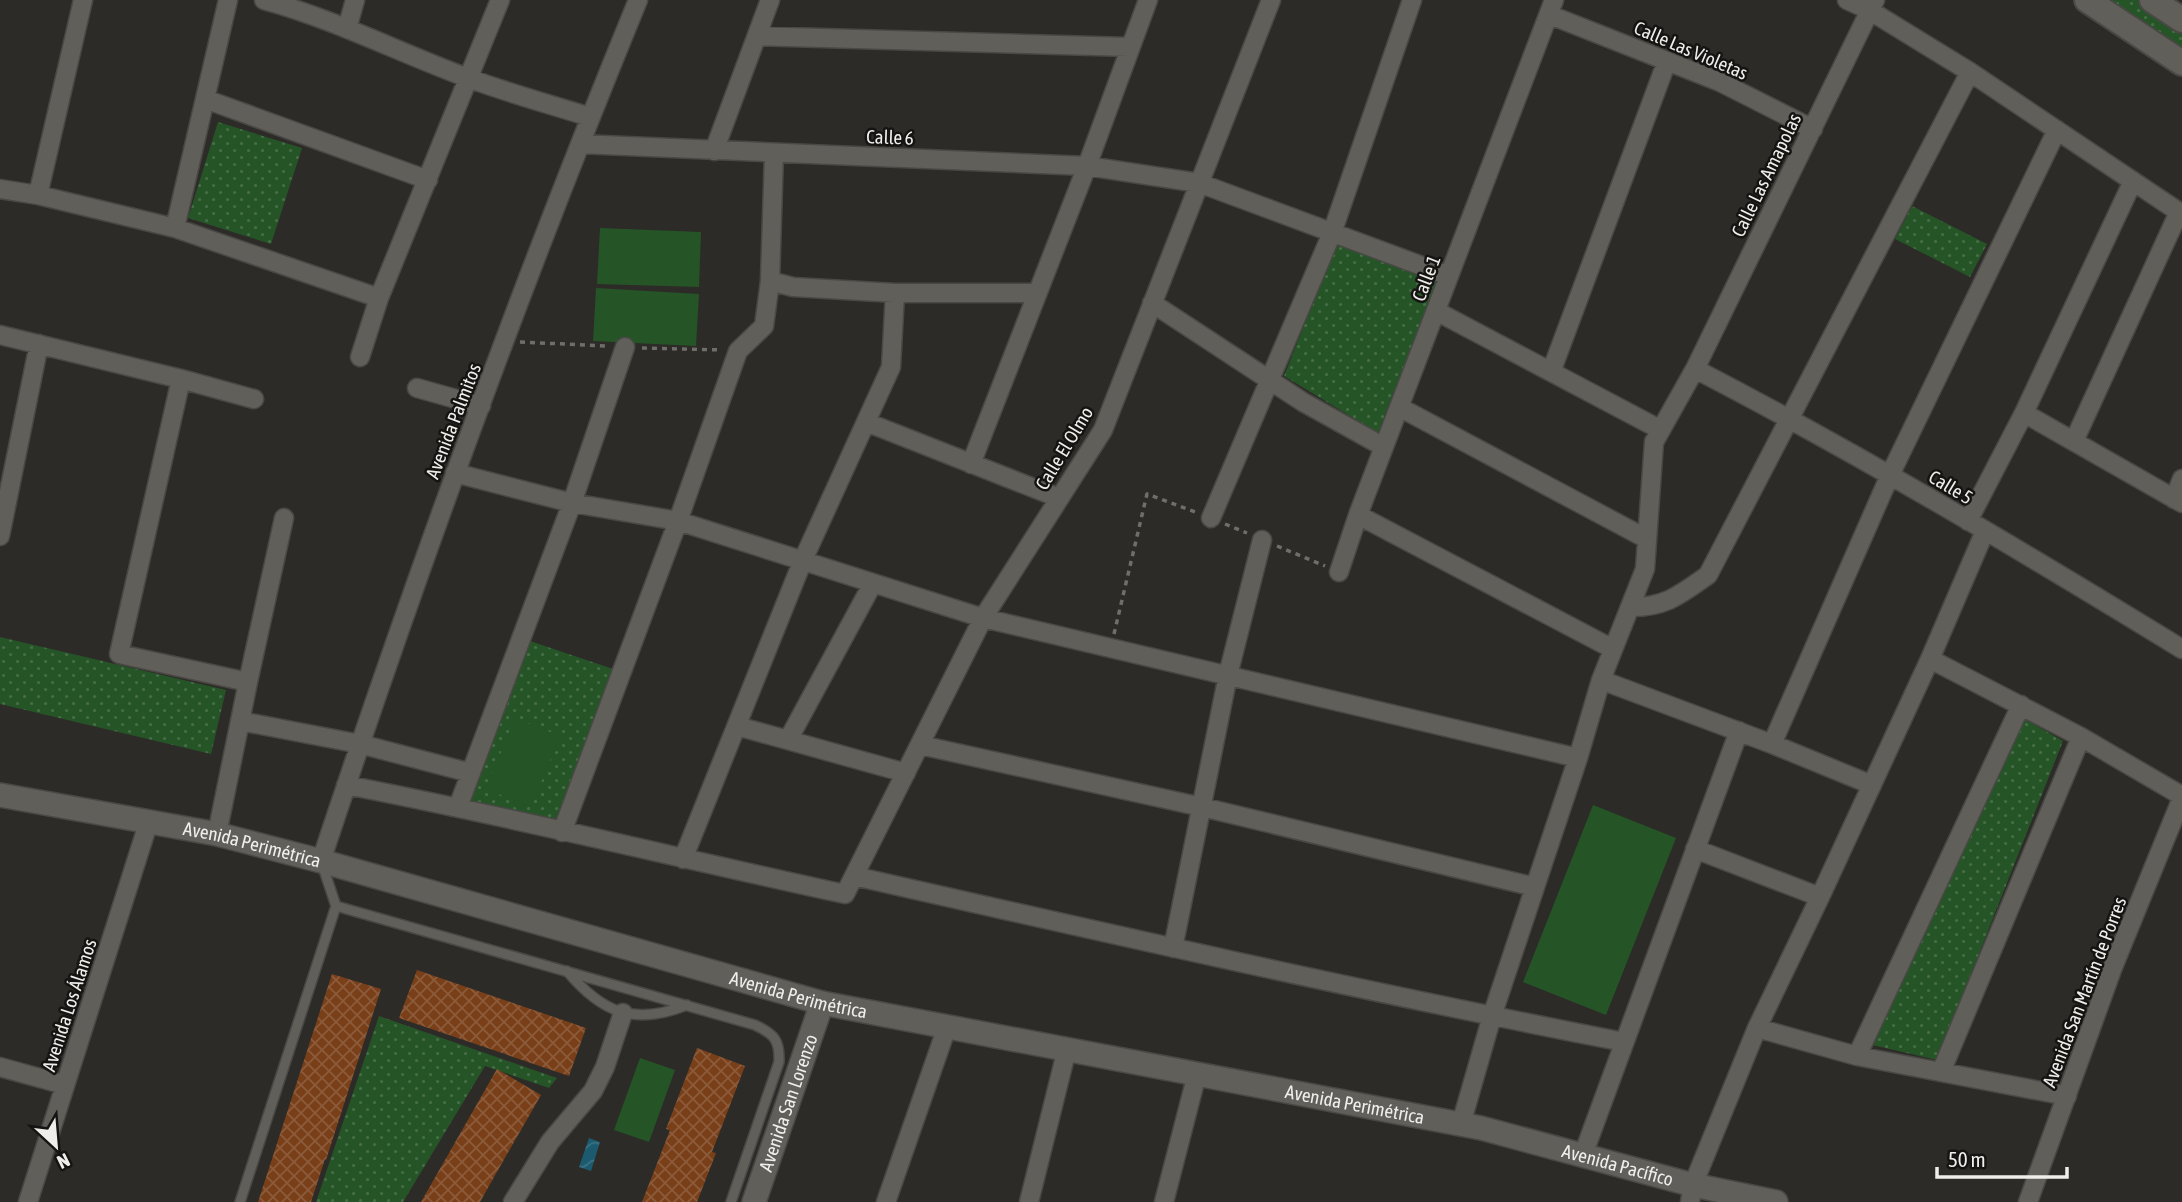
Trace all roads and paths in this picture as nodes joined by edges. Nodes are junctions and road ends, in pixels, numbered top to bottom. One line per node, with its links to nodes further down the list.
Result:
1 (83, 0): 36 (street)
2 (228, 0): 24 (street)
3 (264, 0): 17 (street)
4 (355, 0): 17 (street)
5 (500, 0): 23 (street)
6 (638, 0): 25 (street, Avenida Palmitos)
7 (770, 0): 18 (street)
8 (1148, 0): 19 (street)
9 (1271, 0): 34 (street, Calle El Olmo)
10 (1412, 0): 39 (street)
11 (1847, 0): 14 (street)
12 (2087, 0): 21 (main road)
13 (2152, 0): 16 (main road)
14 (1872, 5): 22 (street); 26 (street, Calle Las Amapolas)
15 (1552, 8): 20 (street, Calle Las Violetas); 40 (street, Calle 1)
16 (2182, 20)
17 (347, 29): 23 (street)
18 (757, 36): 19 (street); 29 (street)
19 (1130, 47): 31 (street)
20 (1667, 61): 26 (street, Calle Las Violetas); 52 (street)
21 (2182, 63)
22 (1970, 72): 27 (street); 60 (street)
23 (469, 79): 25 (street); 32 (street)
24 (205, 99): 32 (street); 38 (street)
25 (590, 117): 28 (street, Avenida Palmitos)
26 (1812, 129): 51 (street, Calle Las Amapolas)
27 (2057, 130): 33 (street); 67 (street)
28 (580, 145): 29 (street, Calle 6); 57 (street, Avenida Palmitos)
29 (714, 151): 30 (street, Calle 6)
30 (774, 153): 31 (street, Calle 6); 41 (street)
31 (1087, 166): 34 (street, Calle 6); 43 (street)
32 (428, 180): 44 (street)
33 (2133, 181): 37 (street); 59 (street)
34 (1199, 183): 39 (street, Calle 6); 45 (street, Calle El Olmo)
35 (0, 189): 36 (street)
36 (38, 195): 38 (street)
37 (2180, 214): 63 (street)
38 (175, 228): 44 (street)
39 (1332, 233): 40 (street, Calle 6); 54 (street)
40 (1449, 276): 46 (street, Calle 1)
41 (771, 281): 42 (street); 75 (street)
42 (895, 293): 43 (street); 61 (street)
43 (1037, 293): 65 (street)
44 (379, 298): 50 (street)
45 (1152, 303): 54 (street); 69 (street, Calle El Olmo)
46 (1436, 311): 52 (street); 58 (street, Calle 1)
47 (0, 335): 48 (street)
48 (39, 344): 53 (street); 78 (street)
49 (625, 347): 71 (street)
50 (360, 357)
51 (1695, 369): 60 (street, Calle 5); 62 (street, Calle Las Amapolas)
52 (1551, 372): 62 (street)
53 (181, 379): 56 (street); 92 (street)
54 (1271, 380): 64 (street); 74 (street)
55 (417, 388): 57 (street)
56 (254, 399)
57 (481, 406): 66 (street, Avenida Palmitos)
58 (1399, 407): 64 (street, Calle 1); 79 (street)
59 (2024, 413): 63 (street); 76 (street)
60 (1789, 418): 67 (street, Calle 5); 84 (street)
61 (866, 422): 65 (street); 81 (street)
62 (1661, 430): 79 (street, Calle Las Amapolas)
63 (2074, 441): 70 (street)
64 (1384, 447): 72 (street, Calle 1)
65 (971, 464): 69 (street)
66 (455, 473): 71 (street); 99 (street, Avenida Palmitos)
67 (1890, 475): 76 (street, Calle 5); 100 (street)
68 (2182, 480): 70 (street)
69 (1059, 498): 85 (street, Calle El Olmo)
70 (2178, 501)
71 (572, 503): 75 (street); 103 (street)
72 (1358, 515): 82 (street, Calle 1); 87 (street)
73 (284, 518): 92 (street)
74 (1211, 518): 80 (path); 86 (path)
75 (678, 521): 81 (street); 112 (street)
76 (1968, 521): 77 (street, Calle 5)
77 (1985, 531): 88 (street, Calle 5); 89 (street)
78 (0, 536)
79 (1647, 539): 84 (street, Calle Las Amapolas)
80 (1262, 540): 82 (path); 90 (street)
81 (803, 560): 83 (street); 95 (street)
82 (1339, 572)
83 (873, 583): 85 (street); 98 (street)
84 (1630, 607): 87 (street, Calle Las Amapolas)
85 (983, 618): 86 (street); 101 (street, Calle El Olmo)
86 (1110, 648): 90 (street)
87 (1614, 649): 91 (street, Calle Las Amapolas)
88 (2182, 649)
89 (1930, 659): 93 (street); 106 (street)
90 (1228, 675): 102 (street); 110 (street)
91 (1601, 680): 96 (street); 102 (street, Calle Las Amapolas)
92 (248, 682): 94 (street)
93 (2021, 705): 97 (street); 131 (street)
94 (240, 721): 99 (street); 113 (street)
95 (737, 726): 98 (street); 115 (street)
96 (1738, 731): 100 (street); 114 (street)
97 (2081, 737): 108 (street); 133 (street)
98 (788, 740): 104 (street)
99 (360, 744): 103 (street); 105 (street, Avenida Palmitos)
100 (1772, 744): 106 (street)
101 (920, 745): 104 (street, Calle El Olmo); 110 (street)
102 (1578, 758): 118 (street, Calle Las Amapolas)
103 (471, 773): 109 (street)
104 (906, 773): 117 (street, Calle El Olmo)
105 (346, 785): 109 (street); 116 (street, Avenida Palmitos)
106 (1872, 785): 119 (street)
107 (0, 795): 111 (street, Avenida Perimétrica)
108 (2182, 797): 136 (street, Avenida San Martín de Porres)
109 (458, 807): 112 (street)
110 (1202, 807): 118 (street); 121 (street)
111 (149, 821): 113 (street, Avenida Perimétrica); 135 (street, Avenida Los Álamos)
112 (562, 832): 115 (street)
113 (217, 834): 116 (street, Avenida Perimétrica)
114 (1695, 849): 119 (street); 129 (street)
115 (683, 859): 117 (street, Calle El Olmo)
116 (321, 861): 120 (lane); 123 (street, Avenida Perimétrica)
117 (854, 876): 121 (street)
118 (1535, 887): 126 (street, Calle Las Amapolas)
119 (1820, 897): 128 (street)
120 (336, 906): 122 (lane); 141 (lane)
121 (1173, 948): 126 (street)
122 (567, 971): 124 (lane); 125 (lane)
123 (822, 1003): 127 (street, Avenida Perimétrica); 144 (street, Avenida San Lorenzo)
124 (687, 1006): 125 (lane); 143 (lane)
125 (623, 1013): 142 (street)
126 (1492, 1016): 129 (street); 137 (street, Calle Las Amapolas)
127 (947, 1027): 130 (street, Avenida Perimétrica); 145 (street)
128 (1757, 1028): 131 (street); 139 (street)
129 (1624, 1042): 138 (street)
130 (1067, 1049): 134 (street, Avenida Perimétrica); 146 (street)
131 (1857, 1056): 133 (street)
132 (0, 1067): 135 (street)
133 (1941, 1072): 136 (street)
134 (1197, 1074): 137 (street, Avenida Perimétrica); 147 (street)
135 (65, 1085): 140 (street, Avenida Los Álamos)
136 (2067, 1097): 149 (street, Avenida San Martín de Porres)
137 (1461, 1124): 138 (street, Avenida Pacífico)
138 (1583, 1156): 139 (street, Avenida Pacífico)
139 (1692, 1194): 148 (street, Avenida Pacífico)
140 (28, 1202)
141 (240, 1202)
142 (513, 1202)
143 (731, 1202)
144 (754, 1202)
145 (886, 1202)
146 (1029, 1202)
147 (1164, 1202)
148 (1776, 1202)
149 (2028, 1202)

